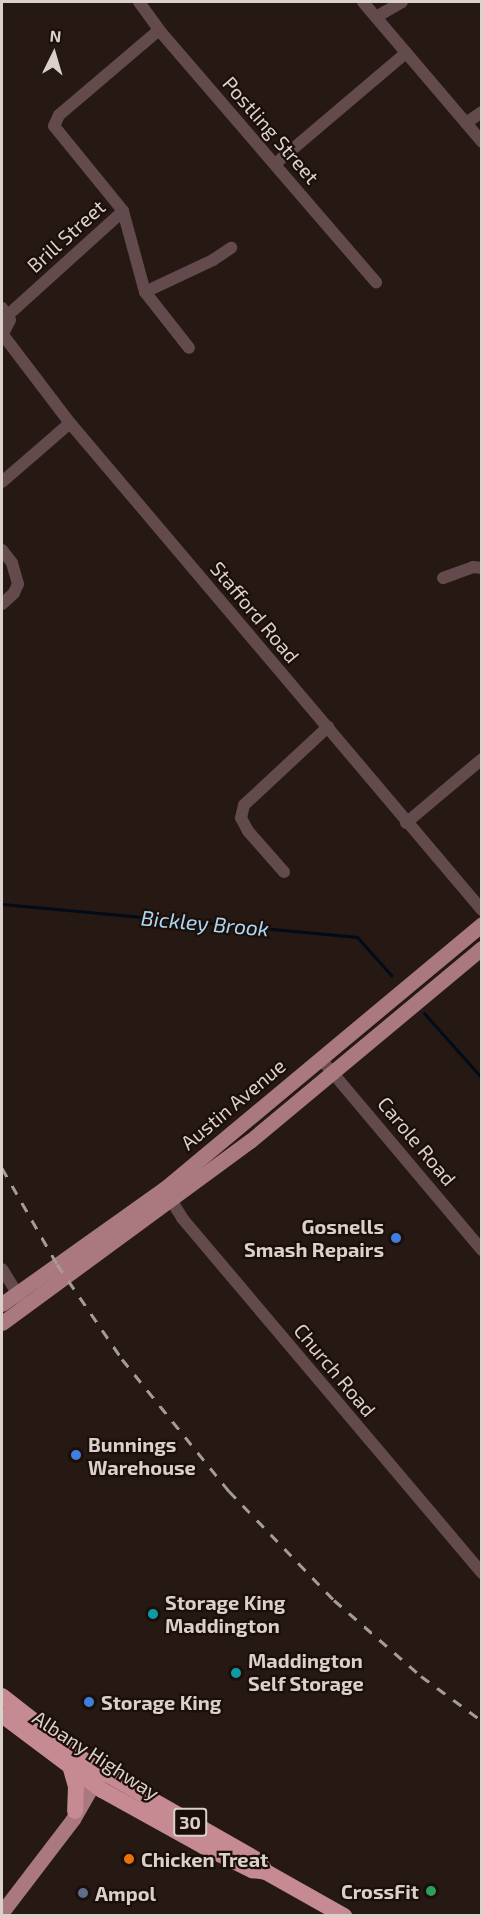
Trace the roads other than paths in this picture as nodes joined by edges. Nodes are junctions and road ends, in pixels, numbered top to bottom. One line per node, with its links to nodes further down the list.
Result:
1 (139, 2): 5 (street, Postling Street)
2 (363, 2): 4 (street)
3 (402, 2): 4 (street)
4 (376, 17): 6 (street)
5 (159, 30): 10 (street, Postling Street); 11 (street)
6 (406, 53): 8 (street); 10 (street)
7 (482, 112): 8 (street)
8 (466, 123): 9 (street)
9 (482, 142)
10 (275, 164): 13 (street, Postling Street)
11 (123, 211): 14 (street); 15 (street, Brill Street)
12 (231, 248): 14 (street)
13 (376, 282)
14 (145, 292): 17 (street)
15 (5, 311): 16 (street, Stafford Road)
16 (2, 335): 18 (street, Stafford Road)
17 (189, 348)
18 (70, 423): 19 (street); 24 (street, Stafford Road)
19 (2, 482)
20 (2, 550): 23 (street)
21 (482, 568): 22 (street)
22 (443, 578)
23 (2, 604)
24 (328, 727): 26 (street, Stafford Road); 27 (street)
25 (482, 759): 26 (street)
26 (406, 823): 28 (street, Stafford Road)
27 (284, 872)
28 (482, 910)
29 (482, 924): 31 (main road, Austin Avenue)
30 (482, 948): 32 (main road, Austin Avenue)
31 (321, 1059): 32 (street, Carole Road); 33 (main road, Austin Avenue)
32 (333, 1072): 33 (main road, Austin Avenue); 34 (street, Carole Road)
33 (167, 1195): 36 (main road, Austin Avenue); 39 (street, Church Road)
34 (482, 1250)
35 (2, 1269): 36 (street)
36 (20, 1298): 37 (main road, Austin Avenue); 38 (main road, Austin Avenue)
37 (2, 1304)
38 (2, 1323)
39 (482, 1573)
40 (2, 1696): 43 (highway, Albany Highway / 30)
41 (2, 1715): 42 (highway, Albany Highway / 30)
42 (71, 1769): 43 (highway, Albany Highway / 30); 44 (highway)
43 (102, 1780): 44 (main road); 46 (highway, Albany Highway / 30)
44 (74, 1815): 45 (main road)
45 (2, 1912)
46 (344, 1916)

